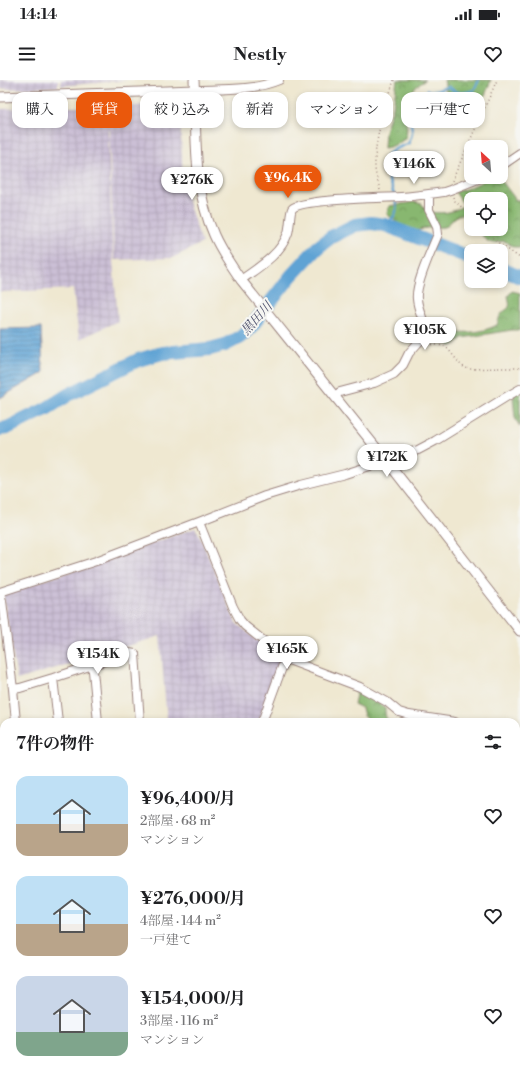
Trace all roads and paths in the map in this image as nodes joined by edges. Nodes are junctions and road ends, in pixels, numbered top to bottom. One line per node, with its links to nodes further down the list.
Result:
1 (194, 80): 5 (street)
2 (279, 80): 5 (street)
3 (394, 80): 12 (path)
4 (497, 80): 10 (path)
5 (195, 90): 6 (street); 16 (street)
6 (0, 97)
7 (520, 153): 8 (street)
8 (508, 161)
9 (465, 184): 10 (street)
10 (450, 190): 11 (street); 13 (path)
11 (429, 194): 12 (street); 17 (street)
12 (384, 198): 16 (street)
13 (464, 209)
14 (491, 236): 15 (path)
15 (520, 258)
16 (241, 280): 20 (street)
17 (422, 339): 18 (path); 20 (street)
18 (520, 368)
19 (520, 389): 21 (street)
20 (335, 396): 21 (street)
21 (386, 460): 22 (street); 24 (street)
22 (199, 522): 23 (street); 25 (street)
23 (0, 593): 28 (street)
24 (520, 631)
25 (286, 659): 33 (street); 34 (street)
26 (92, 666): 27 (street); 31 (street); 32 (street)
27 (53, 678): 28 (street); 30 (street)
28 (13, 689): 29 (street)
29 (16, 718)
30 (58, 718)
31 (98, 718)
32 (140, 718)
33 (263, 718)
34 (429, 718)

